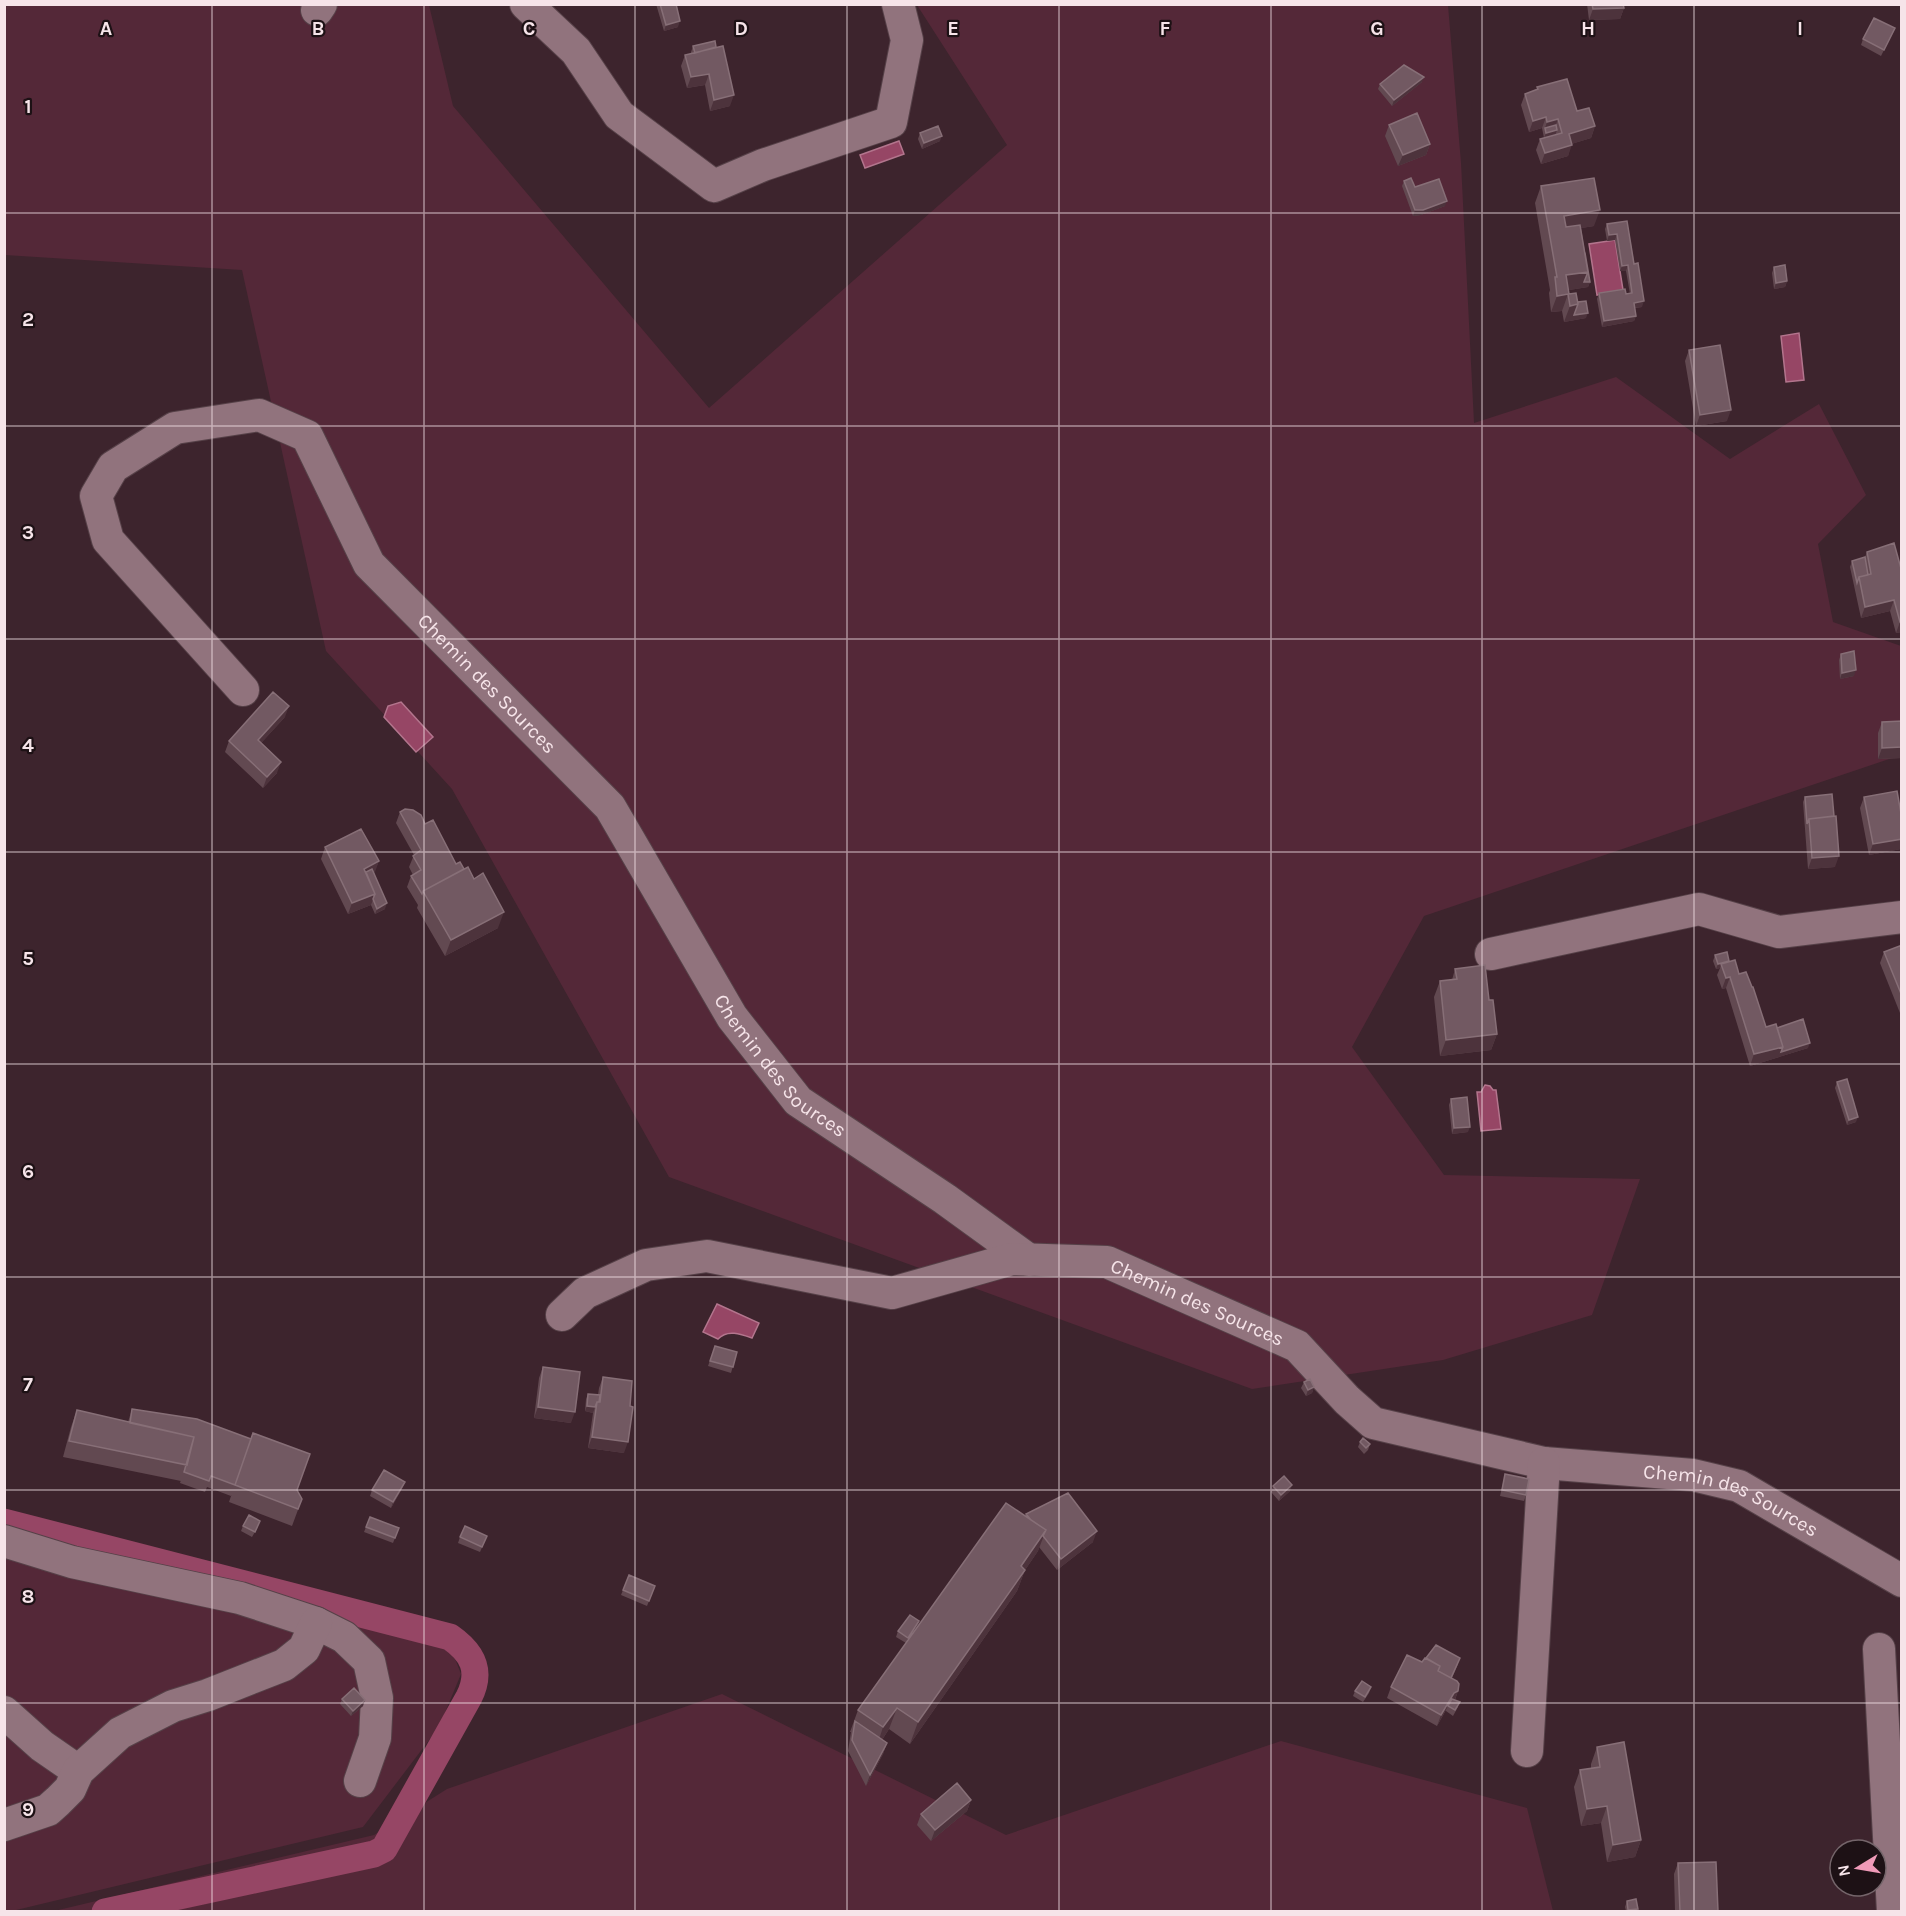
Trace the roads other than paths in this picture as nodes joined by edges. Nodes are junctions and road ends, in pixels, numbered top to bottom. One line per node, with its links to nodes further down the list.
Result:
1 (526, 4): 2 (street)
2 (898, 4)
3 (243, 690): 6 (street, Chemin des Sources)
4 (1902, 917): 5 (street)
5 (1491, 954)
6 (1029, 1260): 7 (street, Chemin des Sources); 8 (street, Chemin des Sources)
7 (562, 1315)
8 (1544, 1463): 10 (street, Chemin des Sources); 14 (street)
9 (4, 1541): 11 (street)
10 (1902, 1581)
11 (316, 1623): 15 (street); 16 (street)
12 (1879, 1649): 18 (street)
13 (4, 1712): 15 (street)
14 (1527, 1750)
15 (78, 1771): 17 (street)
16 (360, 1781)
17 (4, 1826)
18 (1893, 1911)

